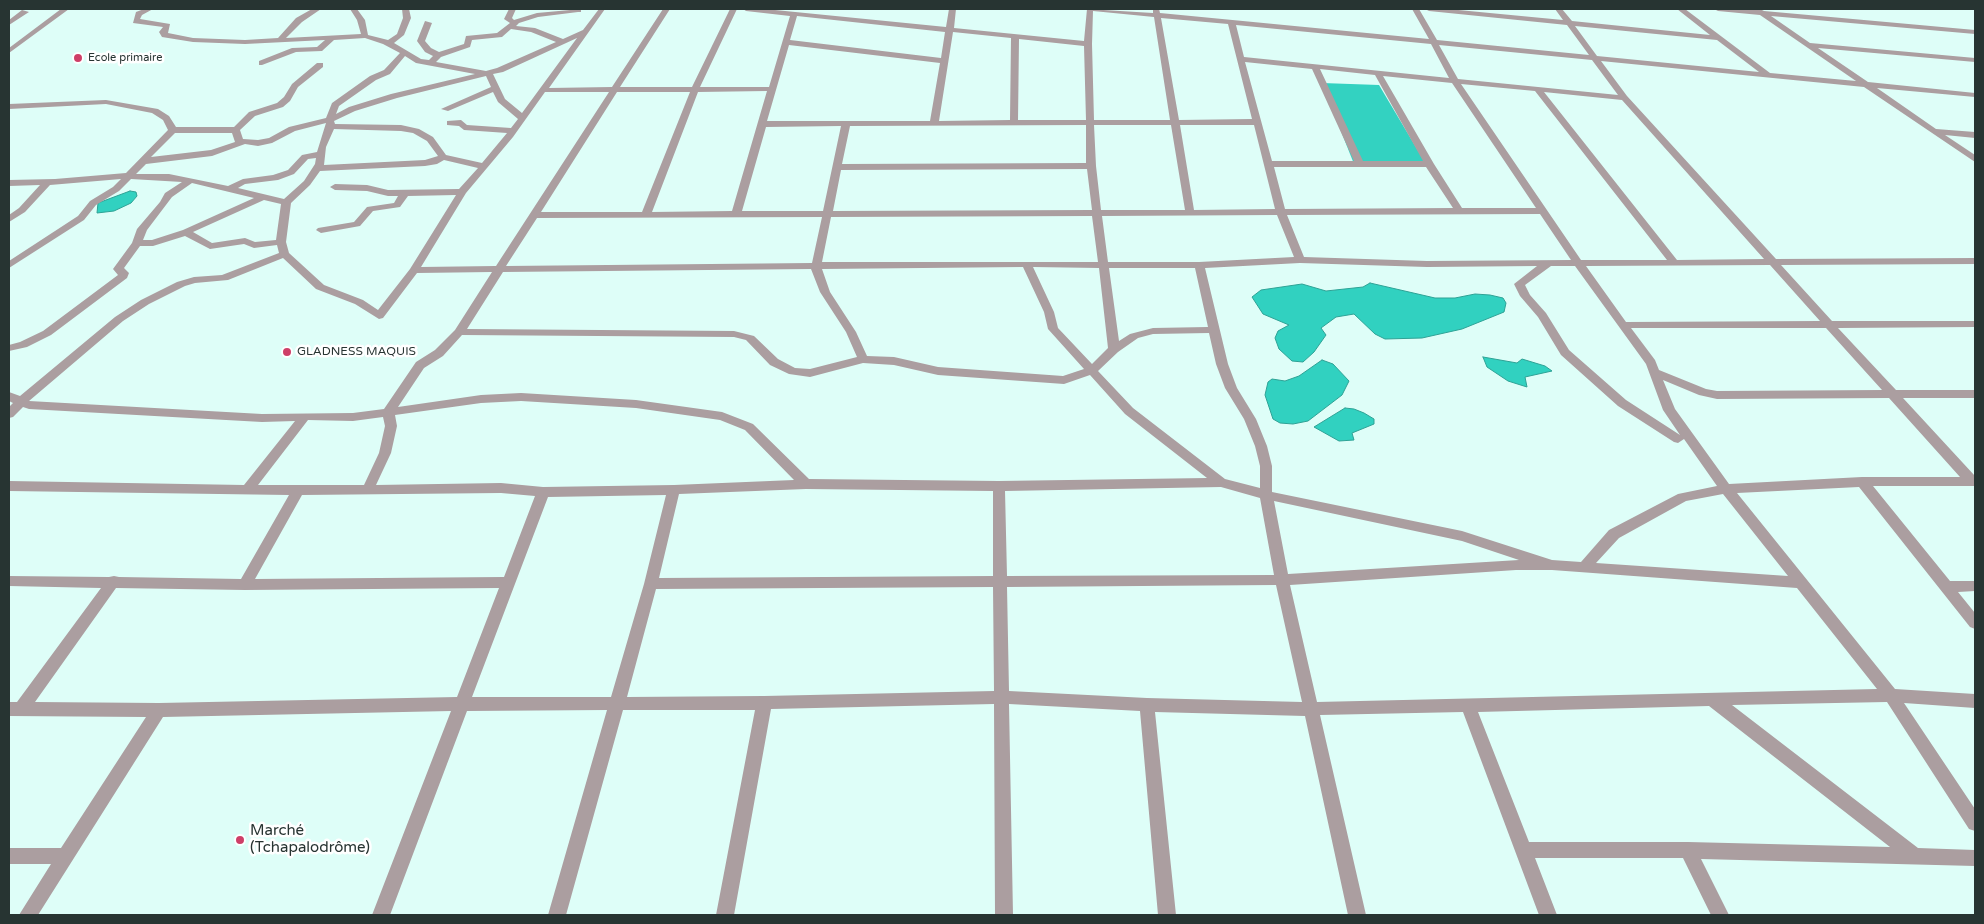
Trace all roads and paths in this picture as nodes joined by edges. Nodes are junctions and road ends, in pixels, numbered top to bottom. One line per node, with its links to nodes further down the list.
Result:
1 (64, 9): 46 (street)
2 (149, 9): 39 (street)
3 (317, 9): 39 (street)
4 (354, 9): 35 (street)
5 (406, 9): 43 (street)
6 (508, 9): 7 (street)
7 (512, 9): 8 (street); 31 (street)
8 (538, 9)
9 (666, 9): 63 (street)
10 (733, 9): 64 (street)
11 (746, 9): 25 (street)
12 (953, 9): 32 (street)
13 (1091, 9): 24 (street); 44 (street)
14 (1416, 9): 42 (street)
15 (1429, 9): 29 (street)
16 (1559, 9): 29 (street)
17 (1681, 9): 38 (street)
18 (1718, 9): 21 (street)
19 (1826, 9): 26 (street)
20 (577, 10): 23 (street); 31 (street)
21 (1759, 11): 26 (street); 45 (street)
22 (25, 12): 28 (street)
23 (600, 12): 33 (street)
24 (1156, 12): 27 (street); 75 (street)
25 (794, 14): 32 (street); 41 (street)
26 (1843, 20): 34 (street)
27 (1231, 22): 42 (street); 50 (street)
28 (9, 23)
29 (1569, 23): 38 (street); 49 (street)
30 (428, 24): 48 (street)
31 (512, 24): 40 (street); 48 (street)
32 (949, 30): 36 (street); 52 (street)
33 (586, 31): 40 (street); 67 (street)
34 (1975, 32)
35 (365, 36): 37 (street); 43 (street)
36 (1015, 36): 44 (street); 79 (street)
37 (333, 37): 39 (street); 54 (street)
38 (1719, 38): 59 (street)
39 (281, 39)
40 (564, 42): 57 (street)
41 (786, 42): 52 (street); 65 (street)
42 (1436, 42): 49 (street); 60 (street)
43 (388, 44): 47 (street)
44 (1088, 44): 74 (street)
45 (1807, 45): 51 (street); 61 (street)
46 (9, 52)
47 (403, 54): 53 (street); 77 (street)
48 (438, 55): 53 (street)
49 (1594, 57): 59 (street); 69 (street)
50 (1240, 59): 56 (street); 76 (street)
51 (1975, 60)
52 (944, 61): 78 (street)
53 (431, 63): 57 (street)
54 (262, 64)
55 (320, 65): 83 (street)
56 (1316, 67): 58 (street); 93 (street)
57 (489, 74): 62 (street); 77 (street)
58 (1378, 74): 60 (street); 94 (street)
59 (1767, 74): 61 (street)
60 (1456, 81): 66 (street); 109 (street)
61 (1864, 84): 68 (street); 84 (street)
62 (494, 89): 71 (street); 72 (street)
63 (616, 89): 64 (street); 67 (street); 115 (street)
64 (696, 89): 65 (street); 116 (street)
65 (772, 89): 80 (street)
66 (1537, 89): 69 (street); 126 (street)
67 (542, 90): 72 (street)
68 (1975, 95)
69 (1624, 98): 127 (street)
70 (9, 106): 82 (street)
71 (445, 109)
72 (522, 118): 85 (street)
73 (450, 122): 85 (street)
74 (1090, 122): 75 (street); 79 (street); 96 (street)
75 (1173, 122): 76 (street); 112 (street)
76 (1257, 122): 92 (street)
77 (330, 123): 87 (street); 88 (street); 89 (street)
78 (934, 123): 79 (street); 81 (street)
79 (1014, 123)
80 (762, 124): 81 (street); 117 (street)
81 (846, 124): 97 (street)
82 (173, 130): 83 (street); 91 (street)
83 (236, 130): 87 (street)
84 (1932, 130): 86 (street); 90 (street)
85 (513, 131): 95 (street)
86 (1975, 135)
87 (242, 144): 91 (street)
88 (322, 154): 98 (street); 104 (street)
89 (444, 157): 95 (street); 98 (street)
90 (1975, 159)
91 (144, 161): 99 (street)
92 (1268, 164): 93 (street); 113 (street)
93 (1360, 164): 94 (street)
94 (1429, 164): 110 (street)
95 (483, 166): 105 (street)
96 (1091, 166): 97 (street); 111 (street)
97 (837, 167): 114 (street)
98 (318, 168): 108 (street)
99 (131, 176): 100 (street); 102 (street); 130 (street)
100 (190, 180): 104 (street); 122 (street)
101 (9, 183): 102 (street)
102 (47, 183): 118 (street)
103 (335, 187): 106 (street)
104 (228, 190): 107 (street)
105 (462, 192): 106 (street); 136 (street)
106 (404, 194): 119 (street)
107 (263, 197): 108 (street); 120 (street)
108 (286, 202): 121 (street)
109 (1542, 210): 110 (street); 129 (street)
110 (1459, 211): 113 (street)
111 (1097, 212): 112 (street); 114 (street); 131 (street)
112 (1190, 212): 113 (street)
113 (1281, 212): 124 (street)
114 (827, 213): 117 (street); 134 (street)
115 (534, 214): 116 (street); 135 (street)
116 (646, 214): 117 (street)
117 (736, 214)
118 (9, 219)
119 (321, 230)
120 (186, 232): 121 (street); 122 (street)
121 (281, 242): 123 (street)
122 (137, 243): 142 (street)
123 (284, 254): 136 (street); 150 (street)
124 (1300, 260): 128 (street); 132 (street)
125 (1975, 261): 127 (street)
126 (1674, 262): 127 (street); 129 (street)
127 (1772, 262): 137 (street)
128 (1549, 263): 129 (street); 154 (street)
129 (1578, 263): 139 (street)
130 (9, 265)
131 (1104, 265): 132 (street); 133 (street); 143 (street)
132 (1199, 265): 140 (street)
133 (1027, 266): 134 (street); 145 (street)
134 (816, 267): 135 (street); 144 (street)
135 (500, 268): 136 (street); 141 (street)
136 (414, 270)
137 (1828, 324): 138 (street); 139 (street); 147 (street)
138 (1975, 324)
139 (1623, 325): 146 (street)
140 (1214, 330): 143 (street); 167 (street)
141 (459, 332): 144 (street); 151 (street)
142 (9, 348)
143 (1114, 349): 145 (street)
144 (863, 359): 145 (street)
145 (1091, 371): 156 (street)
146 (1657, 374): 147 (street); 162 (street)
147 (1892, 394): 148 (street); 155 (street)
148 (1975, 394)
149 (9, 396): 150 (street)
150 (20, 402): 152 (street); 153 (street)
151 (388, 412): 153 (street); 158 (street); 161 (street)
152 (9, 414)
153 (305, 416): 163 (street)
154 (1678, 439)
155 (1973, 481): 157 (street)
156 (1221, 482): 160 (street); 167 (street)
157 (1862, 482): 162 (street); 179 (street)
158 (806, 484): 160 (street); 165 (street)
159 (9, 486): 163 (street)
160 (998, 486): 174 (street)
161 (368, 489): 164 (street); 166 (street)
162 (1726, 489): 169 (street); 175 (street)
163 (246, 490): 164 (street)
164 (298, 490): 176 (street)
165 (674, 490): 166 (street); 177 (street)
166 (543, 492): 173 (street)
167 (1266, 495): 168 (street); 170 (street)
168 (1552, 565): 169 (street); 170 (street)
169 (1584, 567): 175 (street)
170 (1282, 580): 174 (street); 191 (street)
171 (9, 581): 172 (street)
172 (114, 581): 176 (street); 190 (street)
173 (509, 582): 176 (street); 186 (street)
174 (999, 582): 177 (street); 182 (street)
175 (1803, 583): 181 (street)
176 (245, 584)
177 (651, 584): 187 (street)
178 (1975, 586): 179 (street)
179 (1948, 587): 180 (street)
180 (1975, 623)
181 (1891, 695): 183 (street); 184 (street); 193 (street)
182 (1000, 697): 185 (street); 188 (street); 204 (street)
183 (1713, 700): 189 (street); 198 (street)
184 (1975, 701)
185 (764, 703): 187 (street); 203 (street)
186 (463, 704): 187 (street); 192 (street); 201 (street)
187 (616, 704): 202 (street)
188 (1147, 705): 191 (street); 205 (street)
189 (1469, 707): 191 (street); 194 (street)
190 (15, 709): 192 (street)
191 (1310, 709): 206 (street)
192 (159, 710): 197 (street)
193 (1975, 823)
194 (1524, 850): 195 (street); 207 (street)
195 (1688, 850): 198 (street); 208 (street)
196 (9, 856): 197 (street)
197 (64, 856): 200 (street)
198 (1916, 857): 199 (street)
199 (1975, 858)
200 (28, 915)
201 (381, 915)
202 (557, 915)
203 (725, 915)
204 (1004, 915)
205 (1167, 915)
206 (1357, 915)
207 (1548, 915)
208 (1720, 915)

